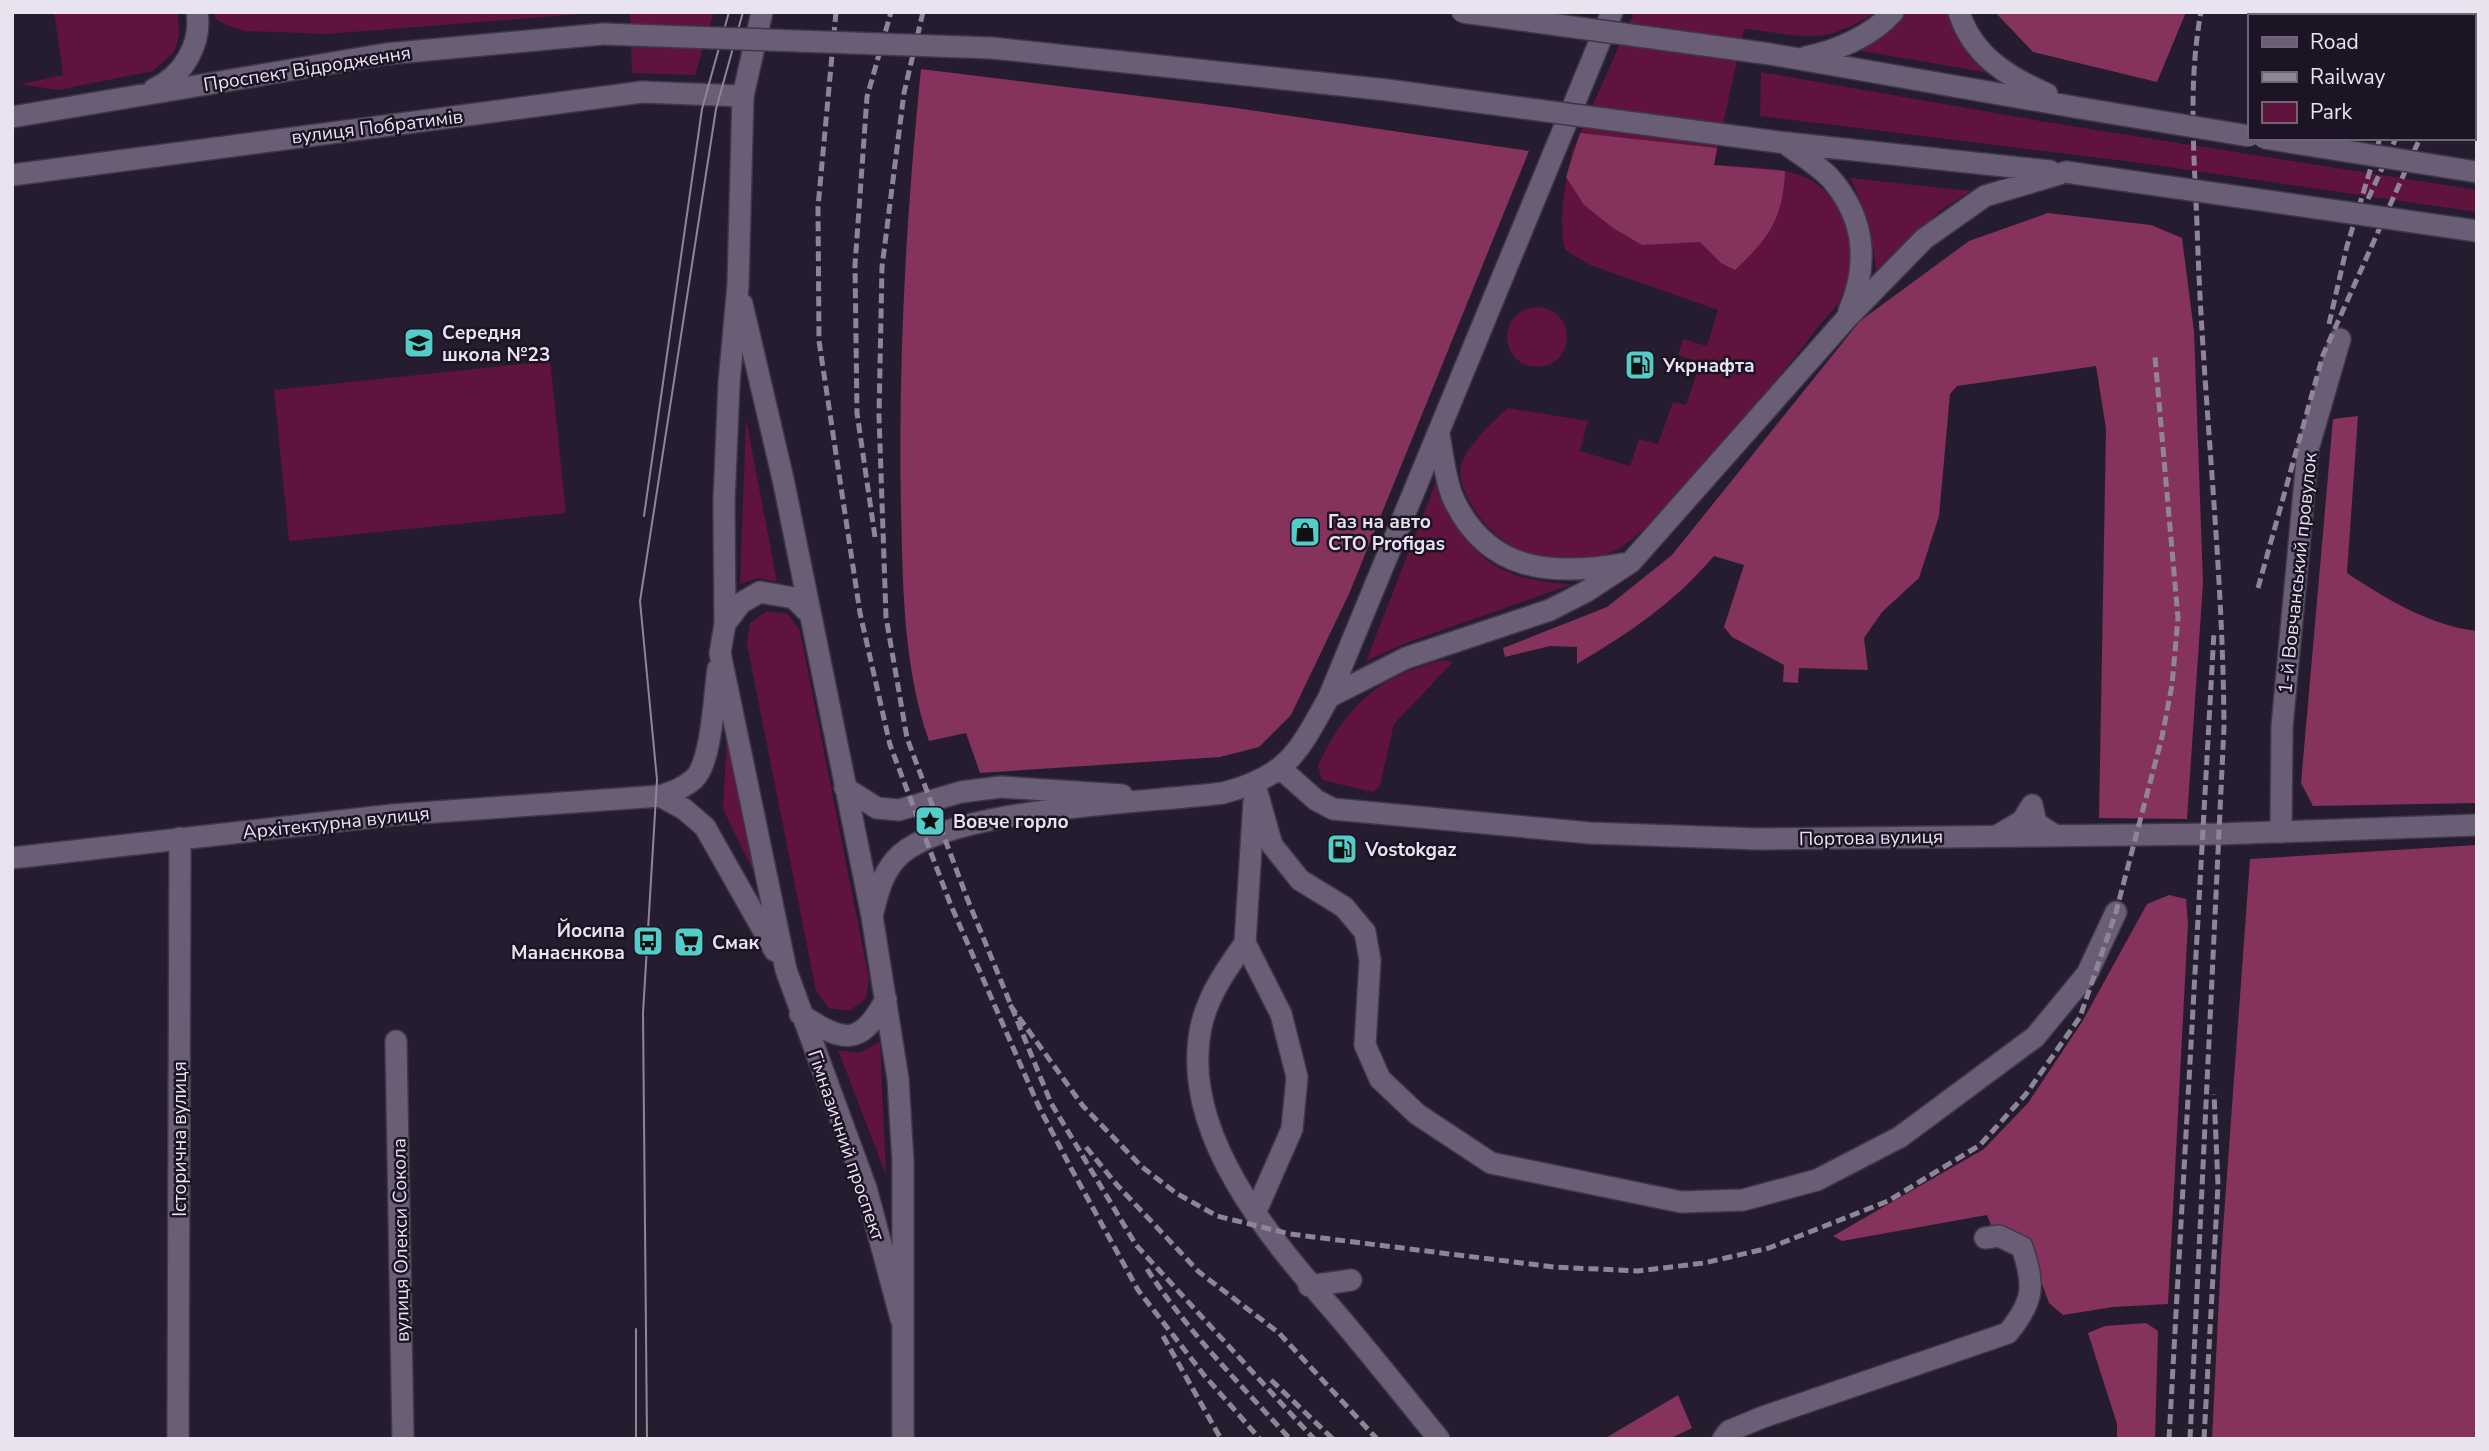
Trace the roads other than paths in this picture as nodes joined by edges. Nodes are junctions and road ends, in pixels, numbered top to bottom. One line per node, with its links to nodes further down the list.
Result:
1 (197, 12): 8 (main road)
2 (762, 12): 9 (main road)
3 (1462, 12): 7 (main road, bridge)
4 (1612, 12): 22 (main road)
5 (1893, 12): 7 (main road)
6 (1959, 12): 10 (main road)
7 (1798, 58): 10 (main road)
8 (142, 94): 11 (main road, Проспект Відродження); 14 (main road, Проспект Відродження, bridge)
9 (743, 96): 17 (main road, вулиця Побратимів); 19 (main road)
10 (2074, 107): 12 (main road, bridge)
11 (12, 117)
12 (2248, 136)
13 (2277, 140): 16 (main road, bridge)
14 (1781, 143): 15 (main road, Проспект Відродження); 20 (main road)
15 (2066, 172): 18 (main road, Проспект Відродження, bridge); 20 (main road)
16 (2477, 172)
17 (12, 175)
18 (2477, 231)
19 (738, 285): 24 (main road, Гімназичний проспект); 25 (main road)
20 (1846, 319): 23 (main road)
21 (2340, 339): 34 (main road, 1-й Вовчанський провулок)
22 (1439, 435): 23 (main road); 27 (main road)
23 (1631, 562): 27 (main road)
24 (808, 613): 25 (main road); 30 (main road, Гімназичний проспект)
25 (724, 624): 26 (main road)
26 (720, 653): 31 (main road); 42 (main road)
27 (1329, 697): 28 (main road)
28 (1281, 769): 29 (main road); 36 (main road, Портова вулиця)
29 (1255, 785): 32 (main road); 39 (main road); 41 (main road)
30 (845, 788): 32 (main road); 40 (main road, Гімназичний проспект)
31 (660, 796): 37 (main road, Архітектурна вулиця); 42 (main road)
32 (1166, 801): 40 (main road)
33 (2477, 825): 34 (main road, Портова вулиця)
34 (2281, 832): 35 (main road, Портова вулиця)
35 (2053, 834): 36 (main road, Портова вулиця); 36 (main road)
36 (1997, 835)
37 (180, 838): 38 (main road, Архітектурна вулиця); 52 (main road, Історична вулиця)
38 (12, 858)
39 (2116, 912)
40 (872, 916): 43 (main road, Гімназичний проспект)
41 (1245, 943): 46 (main road); 46 (main road)
42 (786, 970): 44 (main road, Гімназичний проспект)
43 (886, 999): 44 (main road); 50 (main road, Гімназичний проспект)
44 (800, 1014): 50 (main road, Гімназичний проспект)
45 (396, 1041): 53 (main road, вулиця Олекси Сокола)
46 (1256, 1210): 49 (main road)
47 (1985, 1238): 51 (main road)
48 (1350, 1280): 49 (main road)
49 (1309, 1286): 55 (main road)
50 (901, 1319): 54 (main road, Гімназичний проспект)
51 (1713, 1436)
52 (178, 1439)
53 (403, 1439)
54 (903, 1439)
55 (1439, 1439)

